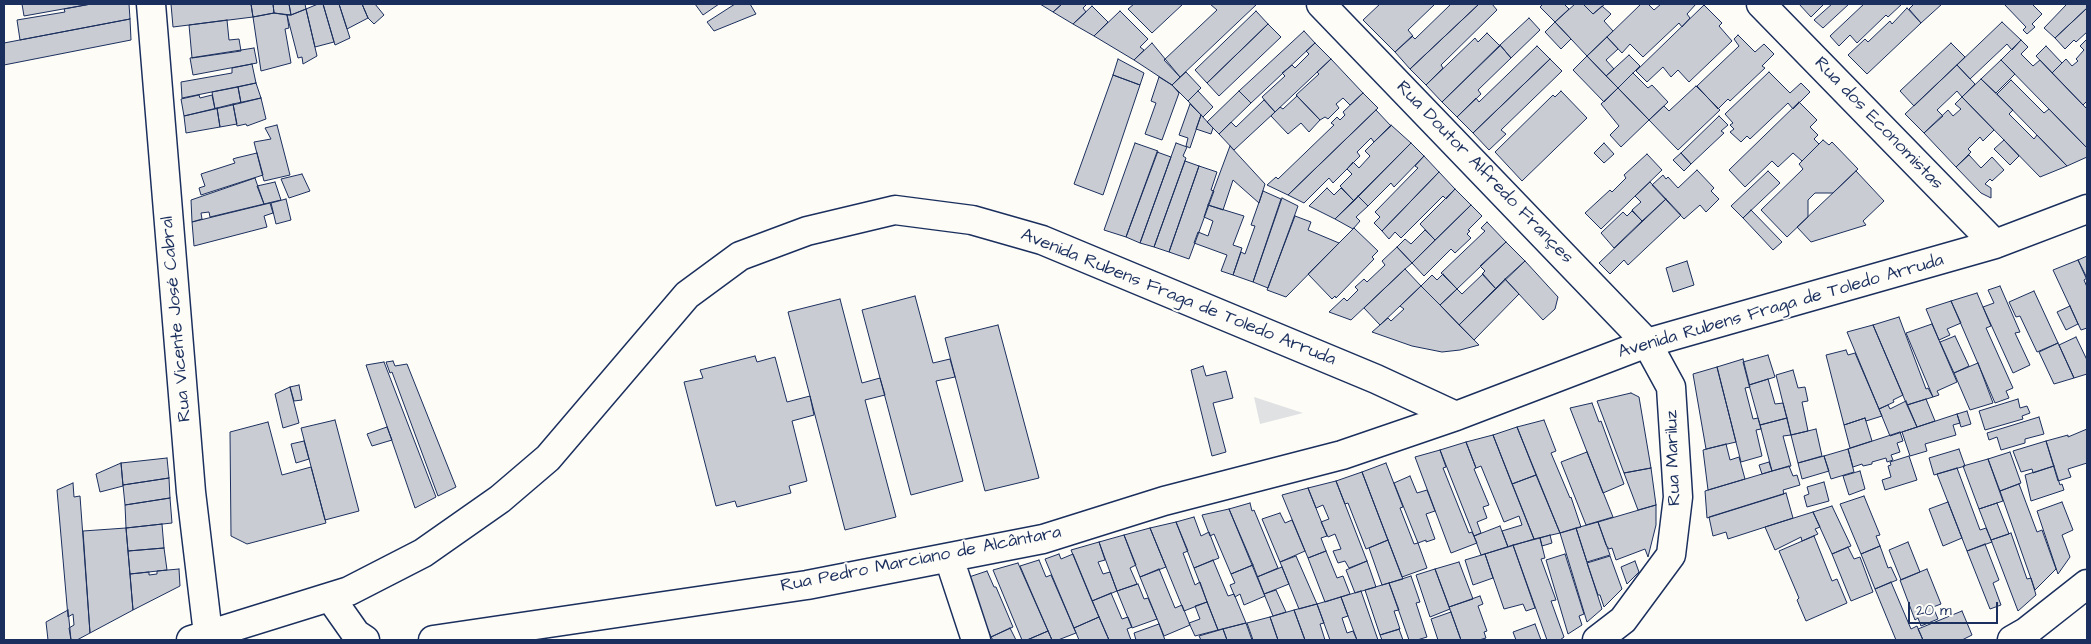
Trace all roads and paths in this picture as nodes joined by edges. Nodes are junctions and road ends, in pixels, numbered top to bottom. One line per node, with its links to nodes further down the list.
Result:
1 (151, 4): 11 (street, Rua Vicente José Cabral)
2 (1321, 4): 6 (street, Rua Doutor Alfredo Françes)
3 (1761, 4): 5 (street, Rua dos Economistas)
4 (2087, 209): 5 (street, Avenida Rubens Fraga de Toledo Arruda)
5 (1995, 244): 6 (street, Avenida Rubens Fraga de Toledo Arruda)
6 (1647, 343): 7 (street, Avenida Rubens Fraga de Toledo Arruda); 15 (street, Rua Mariluz)
7 (1456, 416): 8 (street, Rua Pedro Marciano de Alcântara); 10 (street, Avenida Rubens Fraga de Toledo Arruda)
8 (948, 558): 13 (street, Rua Pedro Marciano de Alcântara); 14 (street)
9 (2087, 584): 16 (street)
10 (330, 597): 11 (street, Avenida Rubens Fraga de Toledo Arruda); 12 (street)
11 (199, 637)
12 (364, 640)
13 (434, 640)
14 (976, 640)
15 (1597, 640)
16 (2012, 640)

